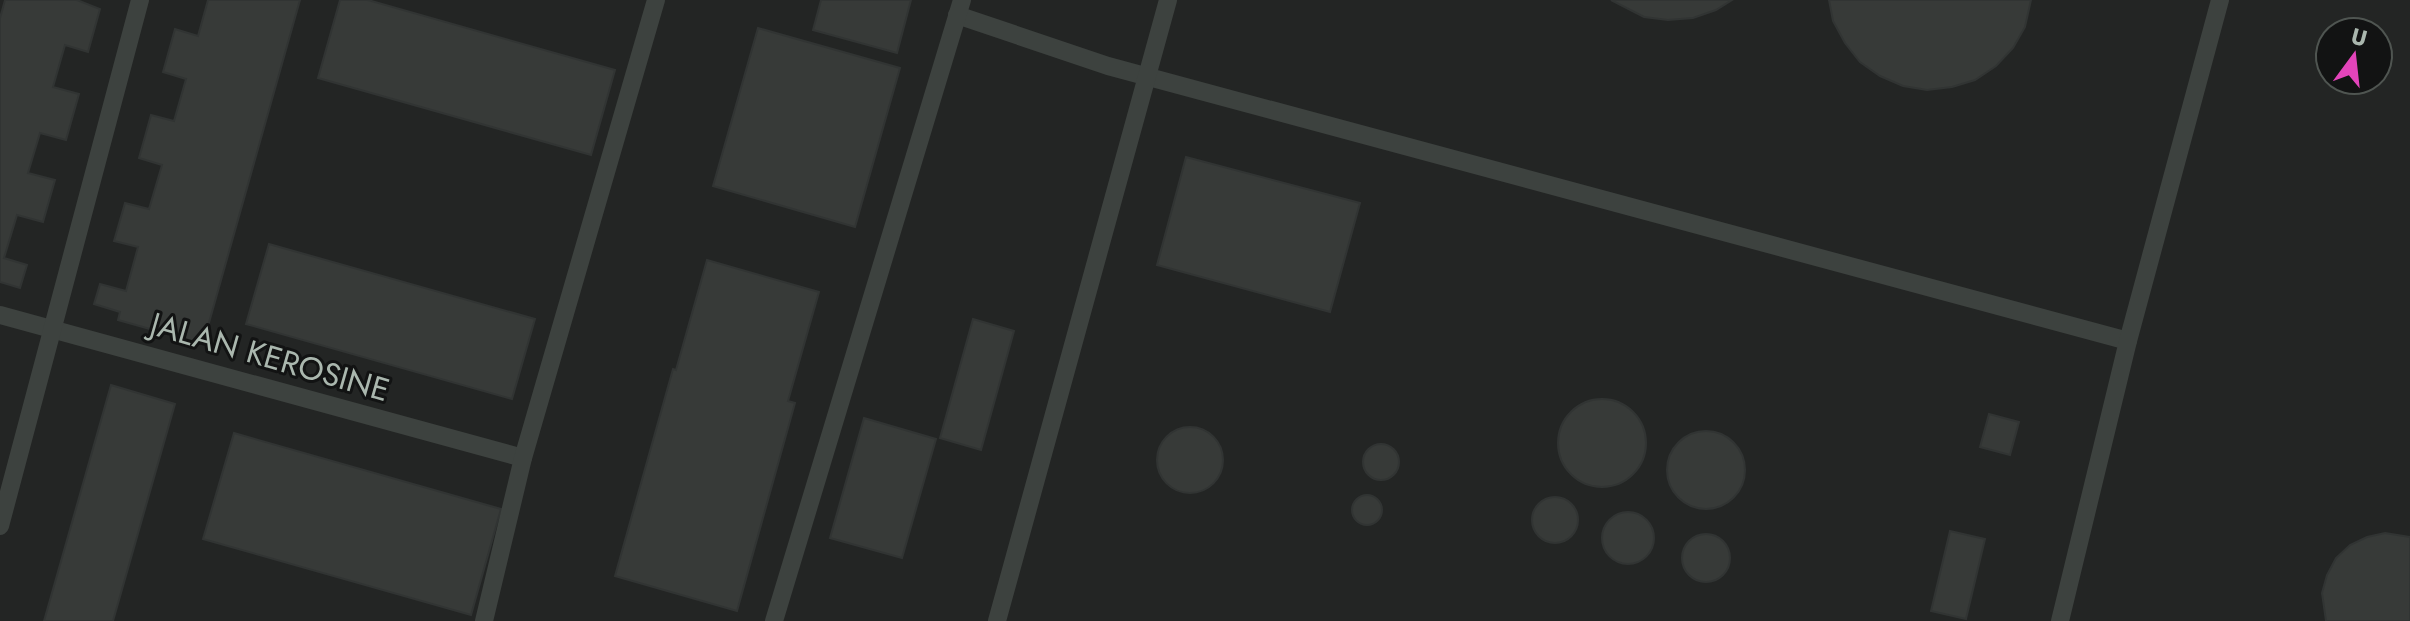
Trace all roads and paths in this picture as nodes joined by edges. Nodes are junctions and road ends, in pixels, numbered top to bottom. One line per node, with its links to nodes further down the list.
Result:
1 (140, 0): 8 (lane)
2 (656, 0): 10 (lane)
3 (1168, 0): 6 (lane)
4 (2220, 0): 9 (lane)
5 (960, 7): 6 (lane); 13 (lane)
6 (1148, 75): 9 (lane); 14 (lane)
7 (0, 315): 8 (lane, JALAN KEROSINE)
8 (52, 327): 10 (lane, JALAN KEROSINE); 11 (lane)
9 (2128, 341): 15 (lane)
10 (523, 458): 12 (lane)
11 (0, 526)
12 (484, 621)
13 (774, 621)
14 (997, 621)
15 (2060, 621)

